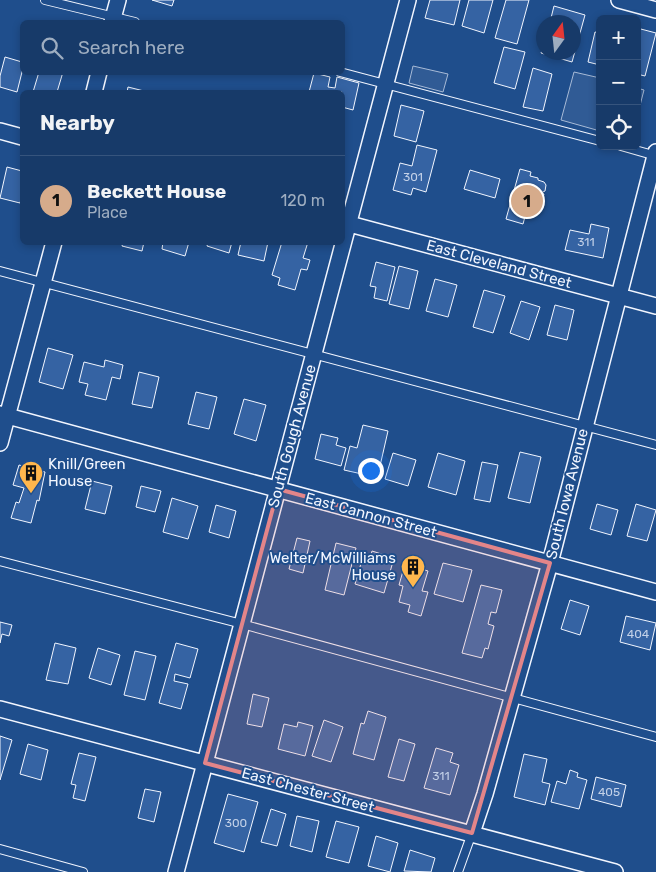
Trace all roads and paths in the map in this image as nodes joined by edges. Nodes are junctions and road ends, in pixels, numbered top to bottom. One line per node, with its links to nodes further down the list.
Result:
1 (45, 0): 6 (lane)
2 (118, 0): 6 (street)
3 (408, 0): 9 (street, South Gough Avenue)
4 (619, 0): 5 (street)
5 (656, 10)
6 (113, 20)
7 (345, 73): 9 (lane)
8 (98, 75): 10 (street)
9 (386, 84): 13 (lane); 16 (street, South Gough Avenue)
10 (94, 90)
11 (0, 131): 12 (street)
12 (20, 136)
13 (596, 140)
14 (638, 150): 15 (lane)
15 (656, 154): 21 (street, South Iowa Avenue)
16 (346, 223): 21 (street, East Cleveland Street)
17 (53, 245): 20 (street)
18 (341, 245): 23 (street, South Gough Avenue)
19 (0, 271): 20 (lane)
20 (43, 282): 23 (lane); 24 (street)
21 (619, 296): 22 (street, East Cleveland Street); 25 (street, South Iowa Avenue)
22 (656, 306)
23 (314, 355): 25 (lane); 28 (street, South Gough Avenue)
24 (3, 415): 26 (street); 28 (street, East Cannon Street)
25 (584, 426): 27 (lane); 30 (street, South Iowa Avenue)
26 (0, 443)
27 (656, 445)
28 (278, 489): 30 (street, East Cannon Street); 32 (street, South Gough Avenue)
29 (0, 562): 32 (lane)
30 (550, 563): 31 (street, East Cannon Street); 33 (street, South Iowa Avenue)
31 (656, 592)
32 (242, 624): 33 (lane); 36 (street, South Gough Avenue)
33 (512, 698): 35 (lane); 37 (street, South Iowa Avenue)
34 (0, 709): 36 (street, East Chester Street)
35 (656, 737)
36 (205, 763): 37 (street, East Chester Street); 40 (street, South Gough Avenue)
37 (472, 833): 41 (lane); 42 (street, East Chester Street)
38 (0, 849): 39 (lane)
39 (83, 872)
40 (176, 872)
41 (458, 872)
42 (615, 872)

